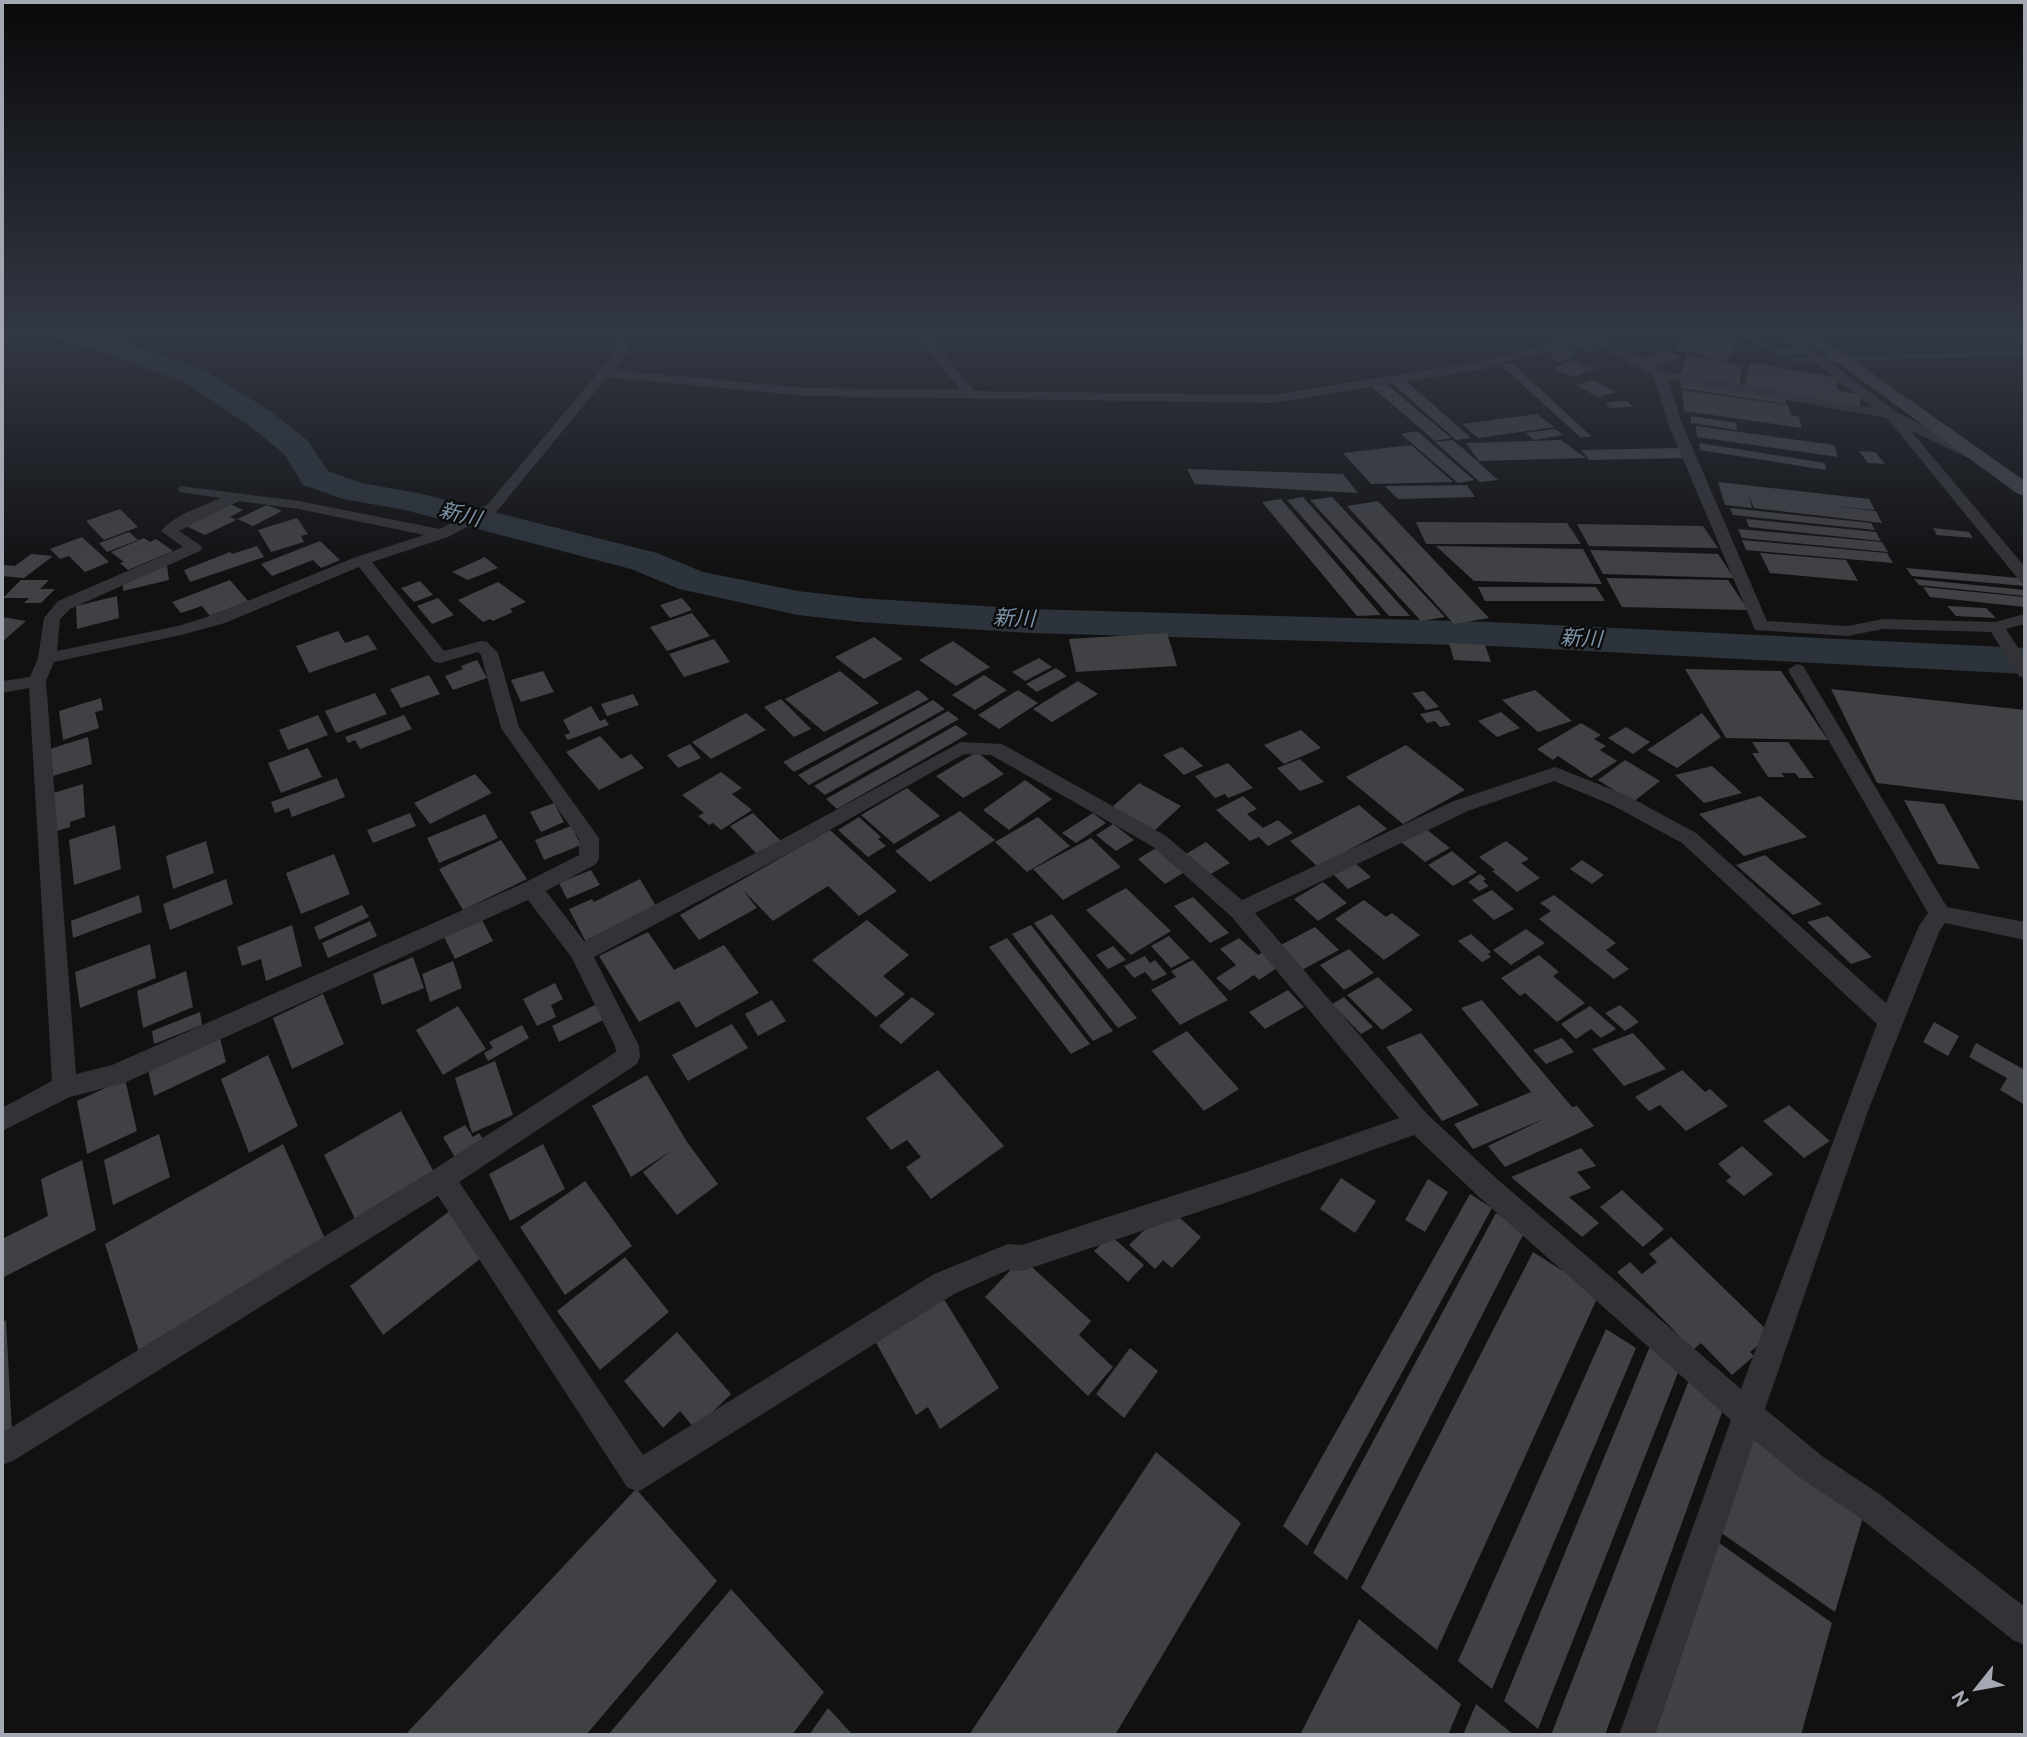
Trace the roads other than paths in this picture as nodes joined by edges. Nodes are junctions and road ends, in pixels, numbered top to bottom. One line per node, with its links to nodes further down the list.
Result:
1 (569, 415): 9 (street)
2 (1672, 415): 13 (street)
3 (1891, 415): 5 (street); 11 (street)
4 (1921, 415): 5 (street)
5 (1990, 464): 7 (street)
6 (185, 489): 8 (street)
7 (2025, 490)
8 (238, 496): 9 (street); 14 (street)
9 (443, 534): 10 (street)
10 (362, 560): 14 (street); 19 (street)
11 (2025, 577)
12 (2025, 619): 13 (street)
13 (1996, 627): 16 (street)
14 (47, 658): 17 (street)
15 (1797, 670): 21 (street)
16 (2025, 672)
17 (37, 681): 18 (street); 25 (street)
18 (2, 687)
19 (531, 889): 23 (street); 25 (street)
20 (1240, 911): 23 (street); 24 (street); 27 (street)
21 (1940, 914): 22 (street); 24 (street)
22 (2025, 931)
23 (581, 953): 28 (street)
24 (1889, 1021): 29 (street)
25 (65, 1087): 26 (street)
26 (2, 1120)
27 (1418, 1122): 28 (street); 29 (street)
28 (442, 1179): 30 (street)
29 (1747, 1414): 31 (street); 32 (street)
30 (2, 1450)
31 (2025, 1629)
32 (1637, 1735)

